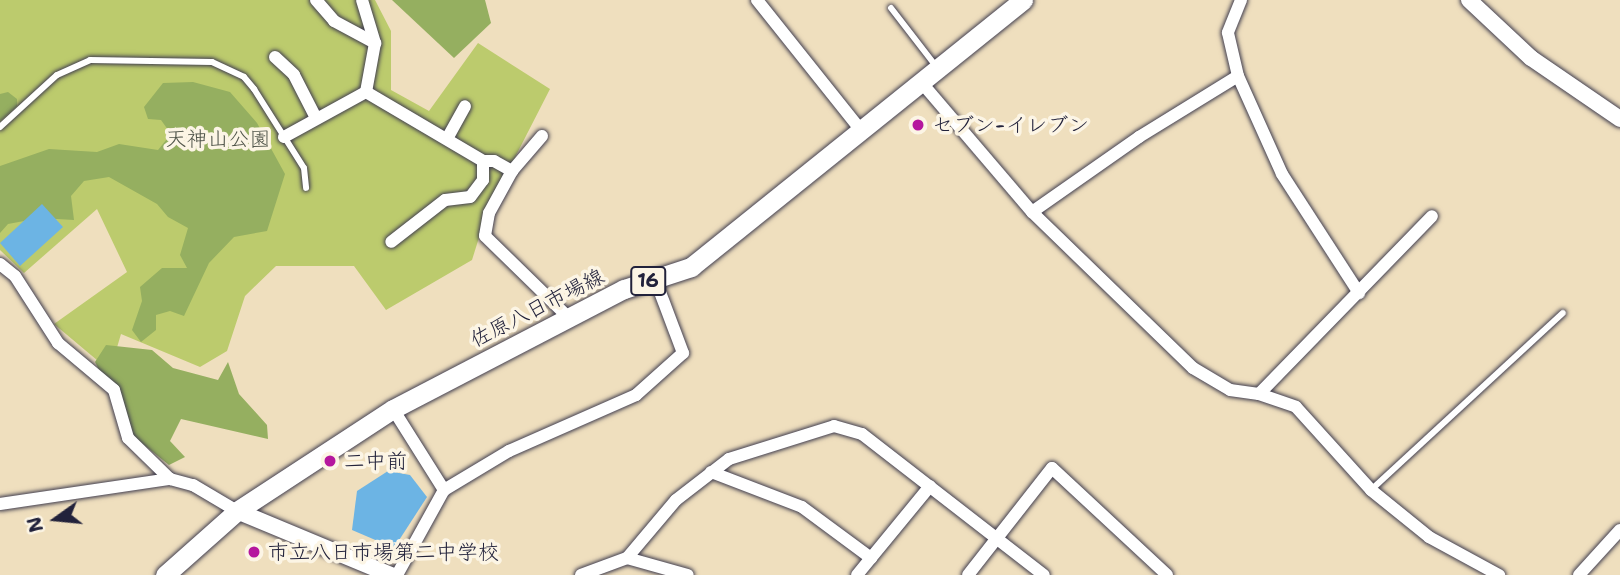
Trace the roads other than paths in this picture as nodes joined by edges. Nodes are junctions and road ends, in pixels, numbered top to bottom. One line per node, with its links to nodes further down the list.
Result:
1 (316, 0): 8 (street)
2 (362, 0): 8 (street)
3 (757, 0): 18 (street)
4 (1023, 0): 10 (main road, 佐原八日市場線 / 16)
5 (1241, 0): 11 (street)
6 (1469, 0): 16 (street)
7 (891, 8): 10 (lane)
8 (375, 43): 13 (street)
9 (275, 57): 15 (street)
10 (938, 68): 12 (main road, 佐原八日市場線 / 16)
11 (1238, 76): 25 (street); 30 (street)
12 (921, 82): 18 (main road, 佐原八日市場線 / 16); 25 (street)
13 (366, 92): 15 (street); 21 (street)
14 (465, 106): 21 (street)
15 (316, 118): 20 (street)
16 (1620, 119)
17 (0, 127): 20 (lane)
18 (860, 129): 29 (main road, 佐原八日市場線 / 16)
19 (542, 136): 23 (street)
20 (284, 137): 24 (lane)
21 (448, 137): 22 (street)
22 (483, 162): 23 (street); 27 (street)
23 (512, 171): 32 (street)
24 (306, 188)
25 (1032, 212): 33 (street)
26 (1432, 216): 30 (street)
27 (391, 242)
28 (0, 264): 36 (street)
29 (655, 279): 32 (main road, 佐原八日市場線 / 16); 38 (street)
30 (1359, 293): 33 (street)
31 (1563, 313): 39 (lane)
32 (568, 317): 34 (main road, 佐原八日市場線 / 16)
33 (1259, 394): 39 (street)
34 (393, 409): 38 (street); 41 (main road, 佐原八日市場線 / 16)
35 (710, 472): 37 (street); 44 (street); 45 (street)
36 (170, 478): 40 (street); 41 (street)
37 (930, 486): 43 (street); 45 (street)
38 (444, 490): 48 (street)
39 (1371, 490): 55 (street)
40 (0, 504)
41 (237, 512): 46 (main road, 佐原八日市場線 / 16); 47 (street)
42 (1620, 530): 56 (street)
43 (998, 538): 52 (street); 53 (street); 54 (street)
44 (626, 558): 49 (street); 50 (street)
45 (871, 558): 51 (street)
46 (166, 575)
47 (391, 575)
48 (397, 575)
49 (581, 575)
50 (688, 575)
51 (858, 575)
52 (968, 575)
53 (1044, 575)
54 (1167, 575)
55 (1499, 575)
56 (1578, 575)

